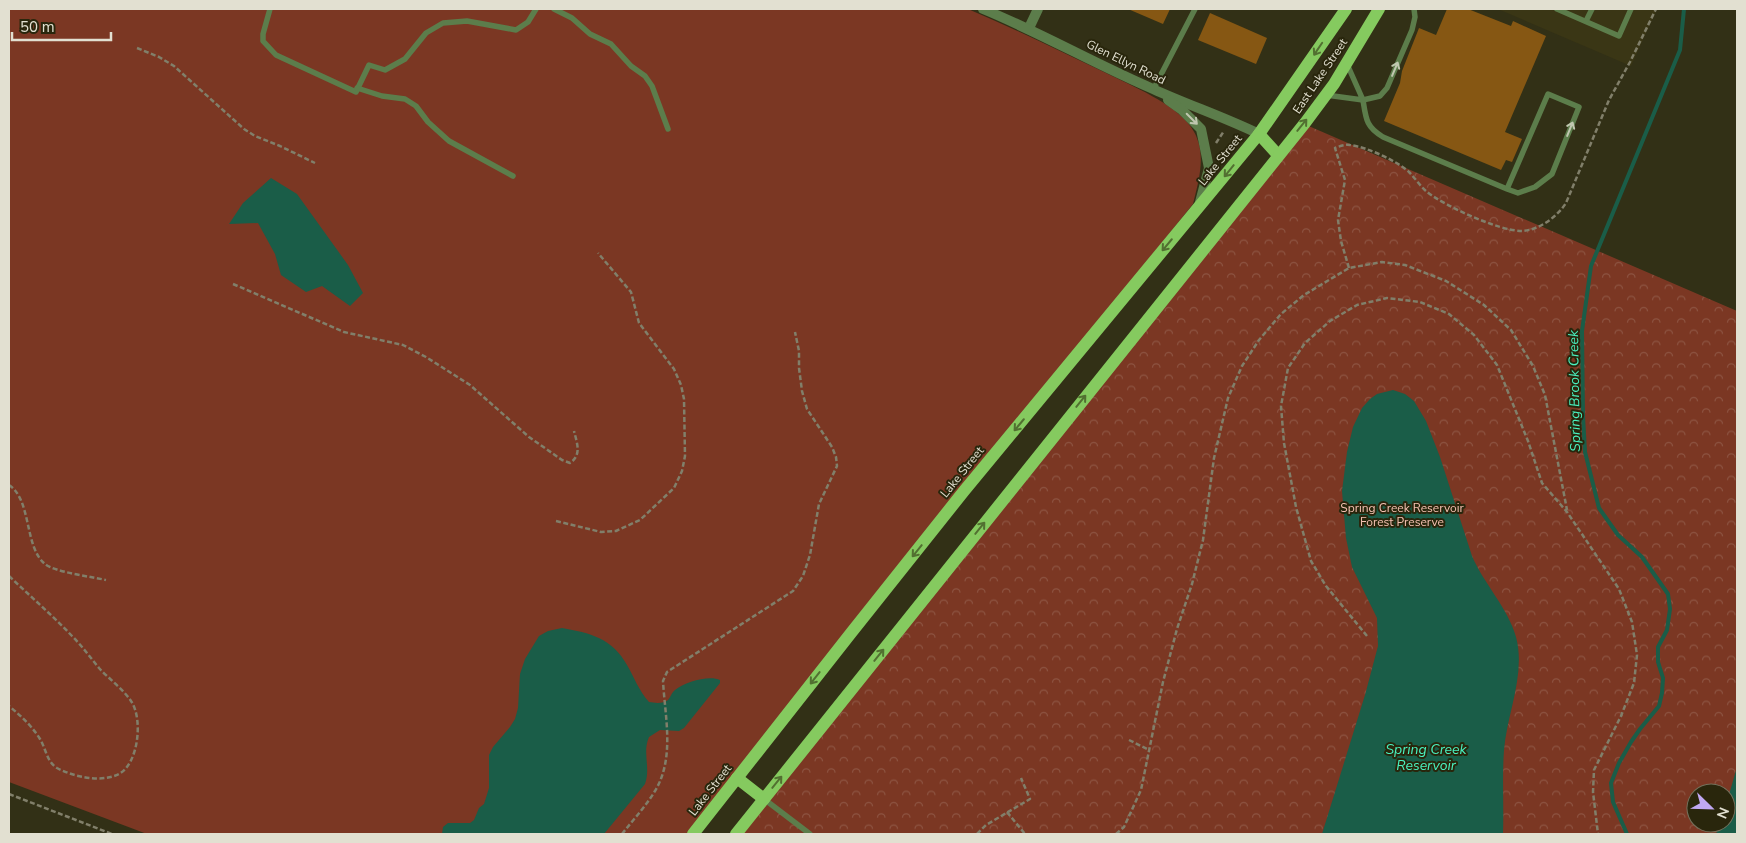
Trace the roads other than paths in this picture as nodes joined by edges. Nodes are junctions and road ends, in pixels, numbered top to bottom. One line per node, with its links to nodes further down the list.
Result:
1 (270, 9): 16 (lane)
2 (536, 9): 16 (lane)
3 (554, 9): 20 (lane)
4 (983, 9): 14 (street, Glen Ellyn Road)
5 (1038, 9): 14 (street)
6 (1195, 9): 17 (lane)
7 (1346, 9): 21 (main road, East Lake Street, one-way to 21)
8 (1379, 9): 15 (main road, East Lake Street)
9 (1414, 9): 19 (lane, one-way to 9)
10 (1557, 9): 13 (lane)
11 (1592, 9): 13 (lane)
12 (1631, 9): 13 (lane)
13 (1586, 22)
14 (1029, 28): 17 (street, Glen Ellyn Road)
15 (1347, 63): 18 (main road, East Lake Street); 19 (lane)
16 (358, 88): 23 (lane)
17 (1153, 90): 21 (street, Glen Ellyn Road); 25 (street, one-way to 25)
18 (1326, 95): 19 (lane); 22 (main road, East Lake Street, one-way to 18)
19 (1363, 100): 24 (lane)
20 (668, 129)
21 (1259, 134): 22 (main road); 25 (main road, Lake Street, one-way to 25)
22 (1278, 154): 27 (main road, one-way to 22)
23 (513, 176)
24 (1507, 189): 24 (lane, one-way to 24)
25 (1198, 208): 26 (main road, Lake Street, one-way to 26)
26 (737, 778): 27 (main road); 28 (main road, Lake Street)
27 (764, 799): 29 (main road); 30 (lane)
28 (693, 834)
29 (736, 834)
30 (810, 834)

